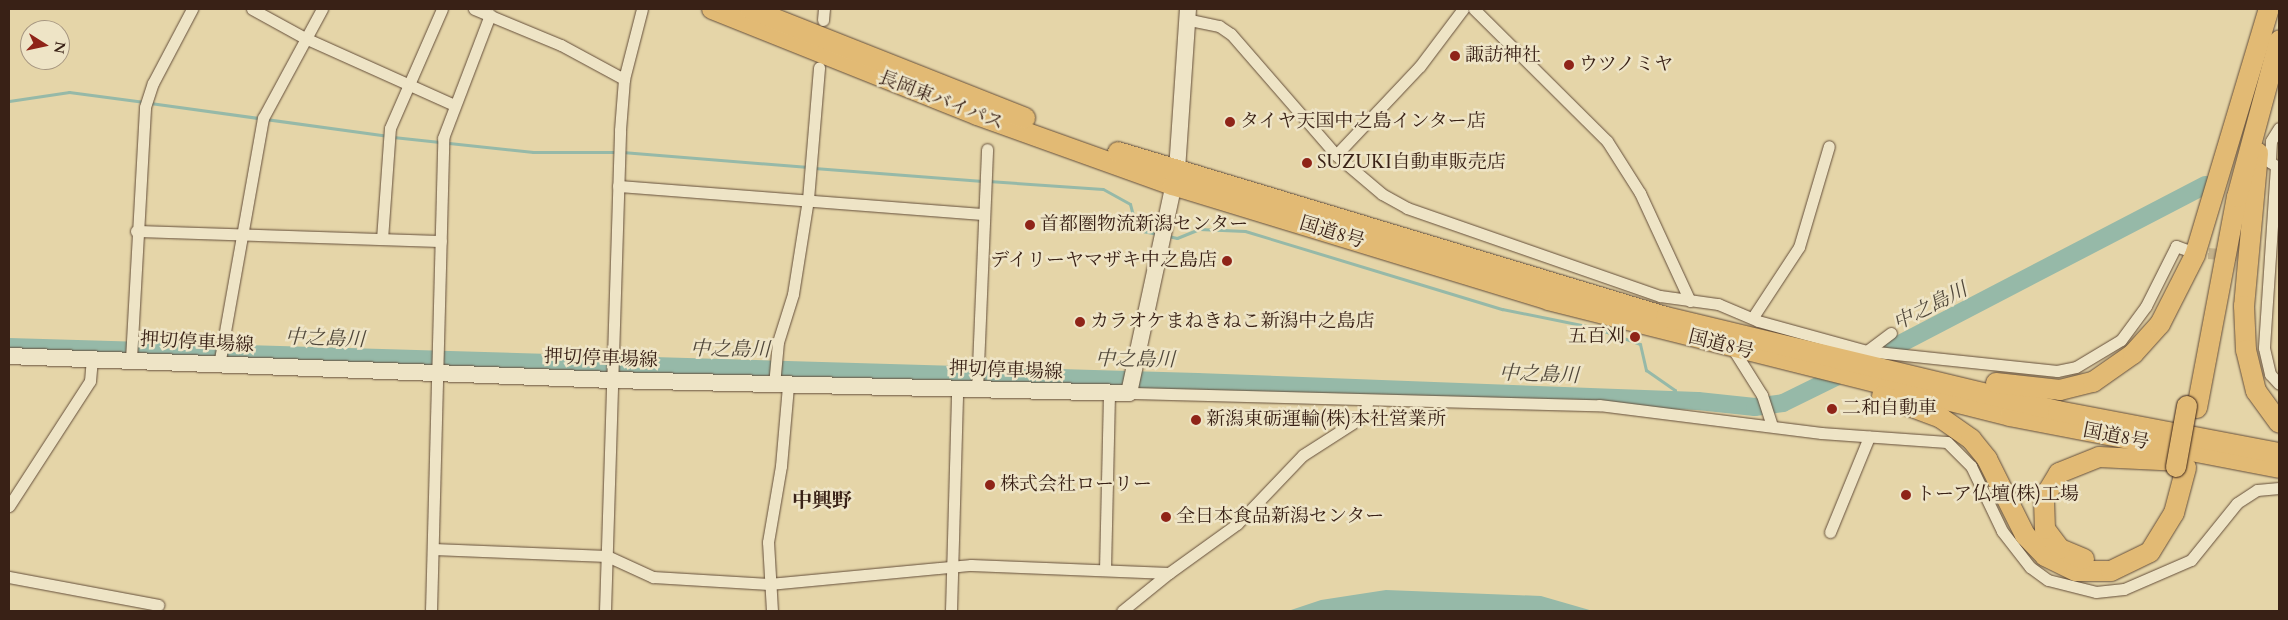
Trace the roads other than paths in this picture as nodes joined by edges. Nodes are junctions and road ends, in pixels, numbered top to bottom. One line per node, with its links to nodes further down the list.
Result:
1 (192, 9): 30 (street)
2 (252, 9): 14 (street)
3 (322, 9): 14 (street)
4 (442, 9): 18 (street)
5 (474, 9): 13 (street)
6 (642, 9): 17 (street)
7 (712, 9): 26 (highway, 長岡東バイパス)
8 (750, 9): 26 (highway, 長岡東バイパス)
9 (1463, 9): 25 (street)
10 (1474, 9): 39 (street)
11 (2269, 9): 19 (highway)
12 (1189, 14): 25 (street); 26 (main road)
13 (490, 15): 17 (street); 21 (street)
14 (305, 38): 18 (street); 31 (street)
15 (2279, 41): 20 (highway)
16 (819, 67): 28 (street)
17 (624, 79): 27 (street)
18 (408, 84): 21 (street); 32 (street)
19 (2248, 84): 49 (highway); 58 (highway)
20 (2262, 102): 58 (highway); 59 (highway)
21 (454, 105): 33 (street)
22 (2279, 128): 35 (street)
23 (1829, 146): 40 (street)
24 (986, 149): 29 (street)
25 (1336, 155): 37 (street)
26 (1175, 177): 38 (highway, 国道8号); 42 (highway, 国道8号); 56 (main road)
27 (618, 186): 28 (street); 48 (street)
28 (808, 199): 29 (street); 52 (street)
29 (983, 214): 54 (street)
30 (136, 231): 31 (street); 45 (street)
31 (245, 233): 32 (street); 46 (street)
32 (382, 239): 33 (street)
33 (441, 241): 50 (street)
34 (2190, 251): 49 (street)
35 (2268, 251): 36 (street); 51 (street)
36 (2255, 256)
37 (1554, 262): 38 (street); 39 (street)
38 (1548, 283): 47 (highway, 国道8号)
39 (1690, 301): 40 (street)
40 (1752, 317): 49 (street)
41 (1891, 333): 49 (street)
42 (1741, 351): 47 (highway, 国道8号); 60 (street)
43 (9, 356): 44 (main road, 押切停車場線)
44 (92, 359): 45 (main road, 押切停車場線); 67 (street)
45 (131, 359): 46 (main road, 押切停車場線)
46 (219, 365): 50 (main road, 押切停車場線)
47 (1827, 369): 49 (highway, 国道8号)
48 (614, 371): 50 (main road, 押切停車場線); 52 (main road, 押切停車場線); 70 (street)
49 (1865, 371): 62 (highway, 国道8号); 63 (highway); 64 (highway, 国道8号)
50 (438, 374): 69 (street)
51 (2279, 384)
52 (781, 385): 53 (main road, 押切停車場線); 75 (street)
53 (957, 390): 54 (main road, 押切停車場線); 71 (street)
54 (977, 390): 55 (main road, 押切停車場線)
55 (1109, 394): 56 (main road, 押切停車場線); 72 (street)
56 (1129, 394): 57 (street)
57 (1368, 400): 60 (street); 73 (street)
58 (2192, 407): 63 (highway)
59 (2279, 423)
60 (1772, 425): 61 (street)
61 (1869, 437): 66 (street); 68 (street)
62 (2279, 453)
63 (2181, 467): 65 (highway)
64 (2279, 468)
65 (2279, 473)
66 (2279, 488)
67 (9, 506)
68 (1830, 532)
69 (432, 549): 70 (street); 77 (street)
70 (607, 556): 75 (street); 78 (street)
71 (953, 567): 72 (street); 75 (street); 80 (street)
72 (1105, 570): 73 (street)
73 (1169, 573): 81 (street)
74 (9, 577): 76 (street)
75 (768, 584): 79 (street)
76 (158, 605)
77 (431, 611)
78 (605, 611)
79 (772, 611)
80 (951, 611)
81 (1122, 611)

